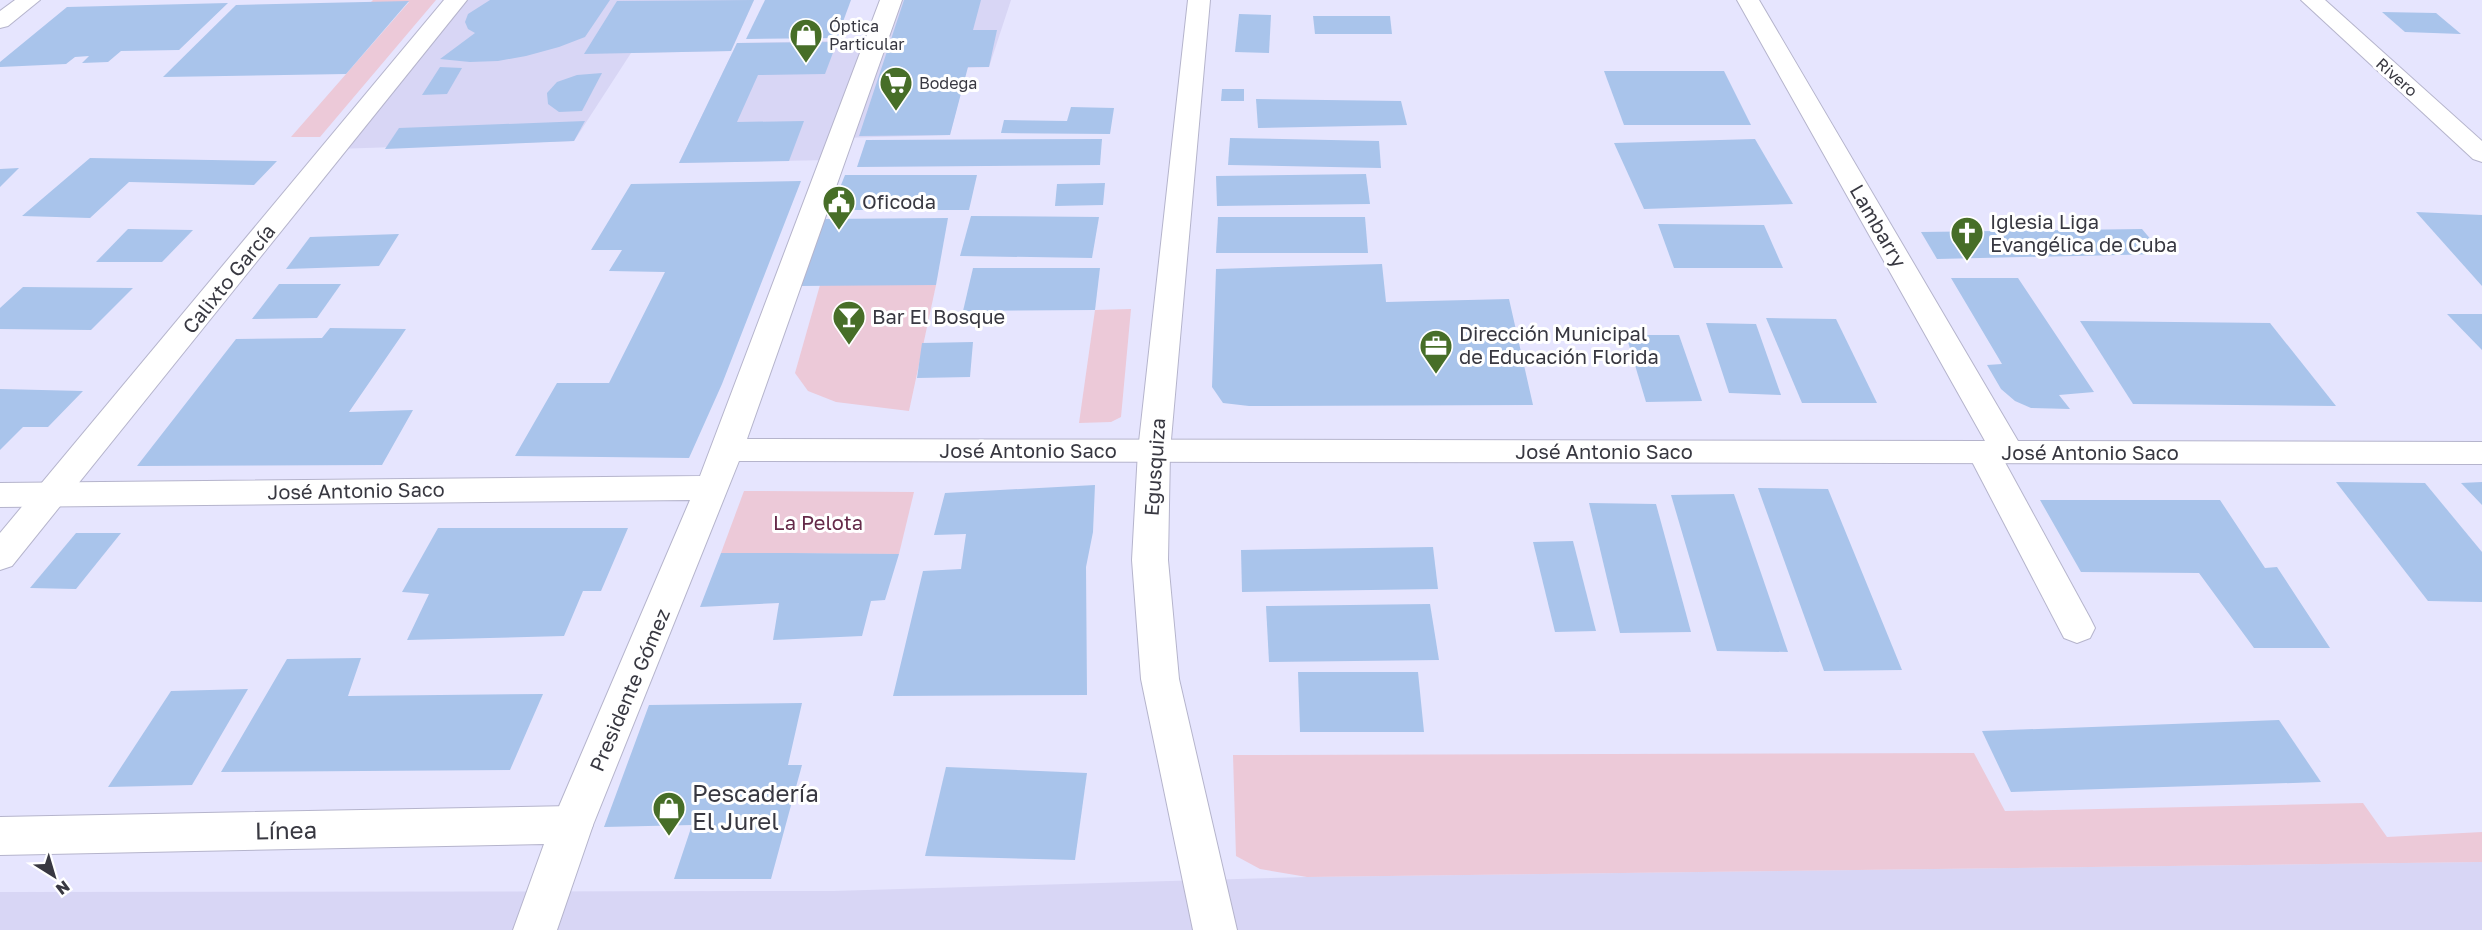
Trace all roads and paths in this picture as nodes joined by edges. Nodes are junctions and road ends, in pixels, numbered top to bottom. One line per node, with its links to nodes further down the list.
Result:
1 (29, 0): 7 (street)
2 (456, 0): 14 (street, Calixto García)
3 (891, 0): 9 (street, Presidente Gómez)
4 (1199, 0): 10 (street, Egusquiza)
5 (1748, 0): 11 (street, Lambarry)
6 (2312, 0): 8 (street, Rivero)
7 (0, 21)
8 (2482, 153)
9 (727, 450): 10 (street, José Antonio Saco); 13 (street, Presidente Gómez)
10 (1154, 451): 11 (street, José Antonio Saco); 21 (street, Egusquiza)
11 (1995, 452): 12 (street, José Antonio Saco); 17 (street, Lambarry)
12 (2482, 453)
13 (712, 488): 14 (street, José Antonio Saco); 18 (street, Presidente Gómez)
14 (52, 494): 15 (street, José Antonio Saco); 16 (street, Calixto García)
15 (0, 495)
16 (0, 557)
17 (2077, 628)
18 (572, 825): 19 (street, Línea); 20 (street, Presidente Gómez)
19 (0, 836)
20 (535, 930)
21 (1215, 930)

